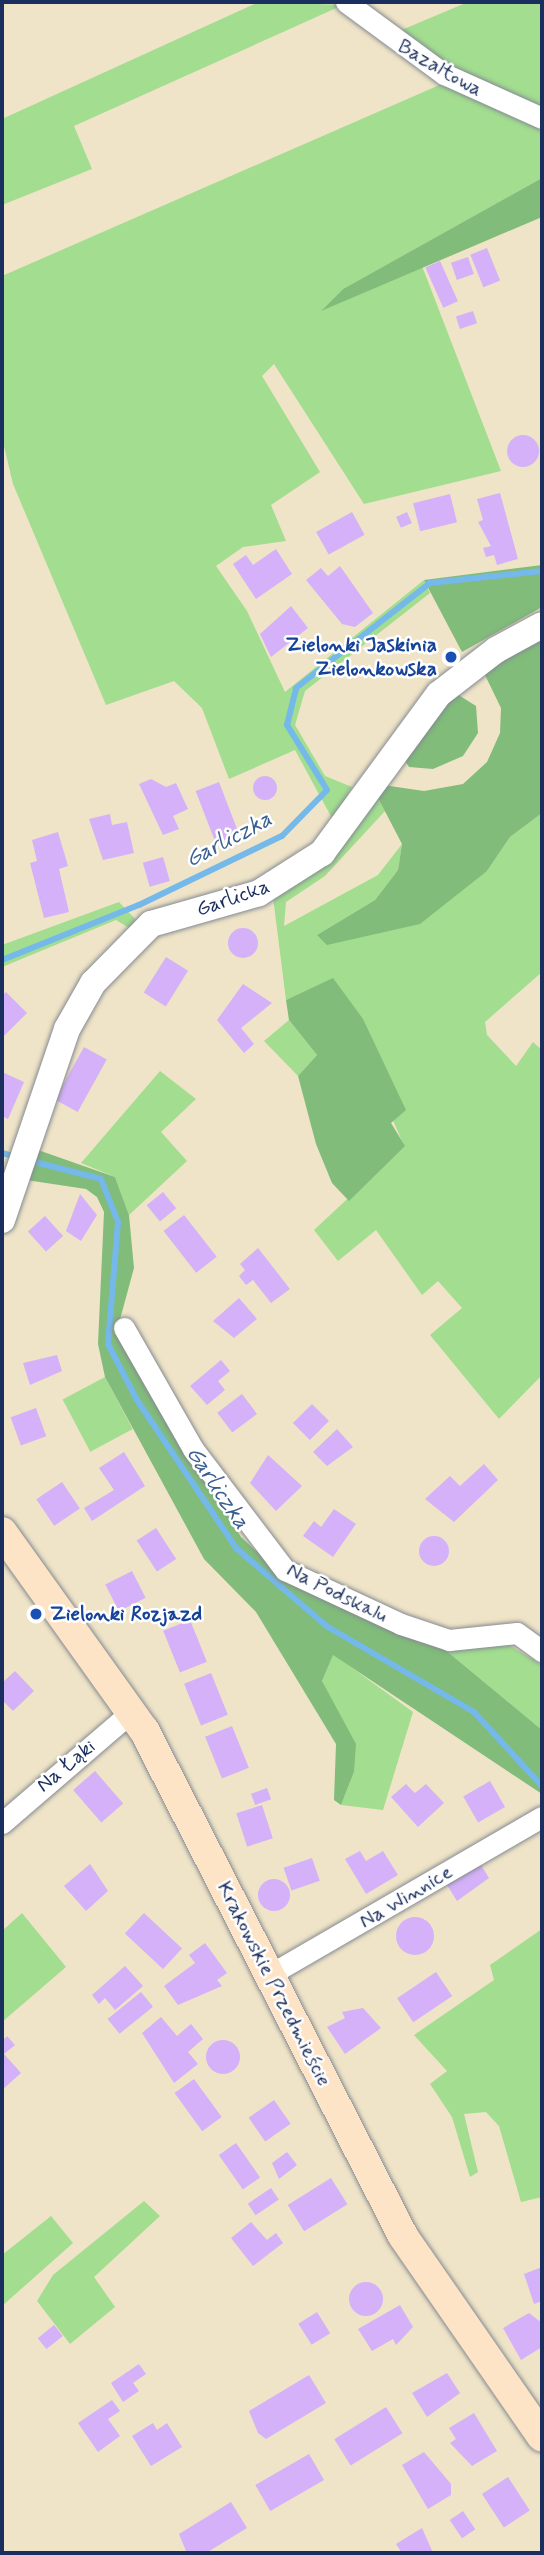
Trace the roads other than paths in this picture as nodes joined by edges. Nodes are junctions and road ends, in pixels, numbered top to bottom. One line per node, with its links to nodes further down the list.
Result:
1 (346, 2): 2 (street, Bazaltowa)
2 (542, 118)
3 (542, 625): 4 (street, Garlicka)
4 (2, 1220)
5 (124, 1328): 7 (street, Na Podskalu)
6 (2, 1532): 8 (main road, Krakowskie Przedmieście)
7 (542, 1651)
8 (132, 1711): 10 (street, Na Łąki); 11 (main road, Krakowskie Przedmieście)
9 (542, 1817): 11 (street, Na Winnice)
10 (2, 1823)
11 (269, 1975): 12 (main road, Krakowskie Przedmieście)
12 (542, 2437)

